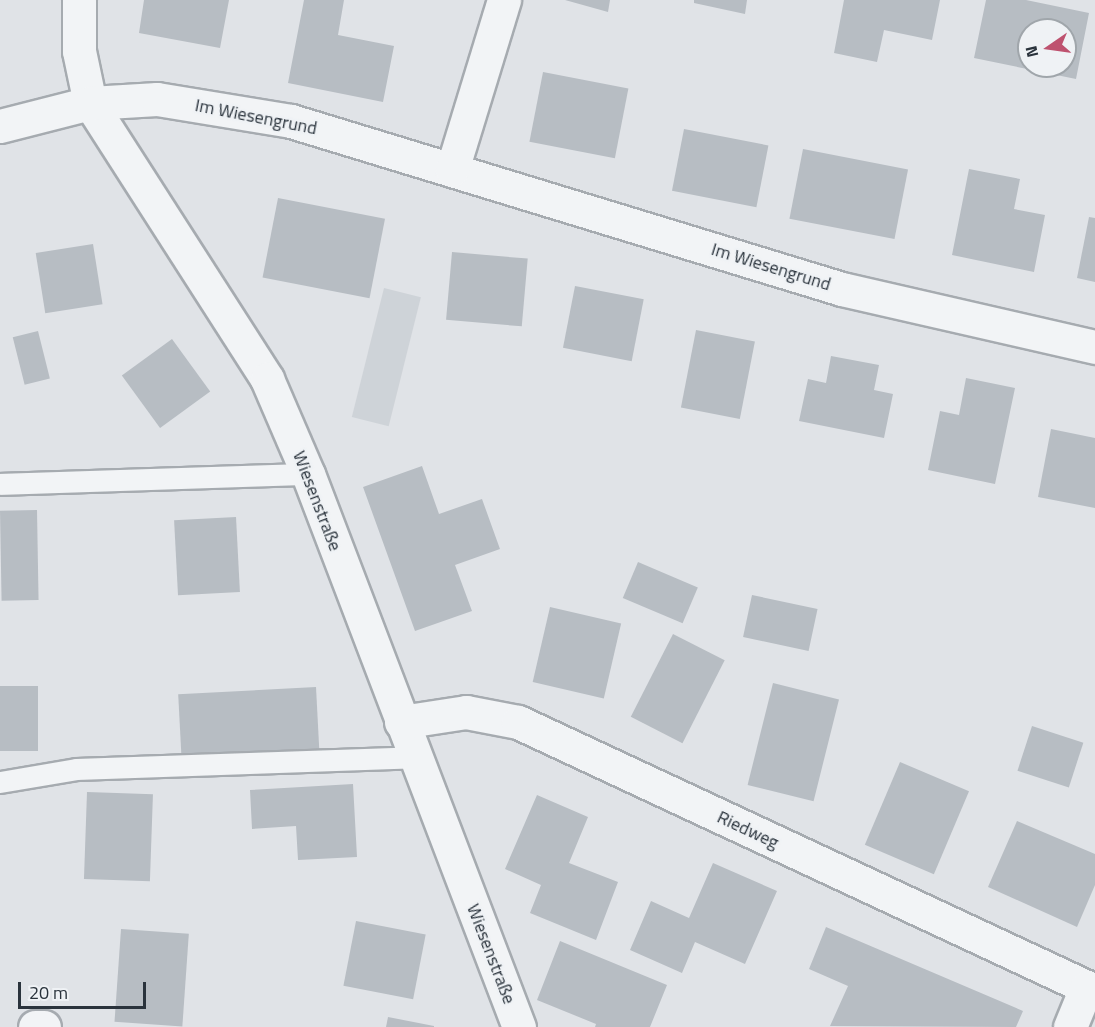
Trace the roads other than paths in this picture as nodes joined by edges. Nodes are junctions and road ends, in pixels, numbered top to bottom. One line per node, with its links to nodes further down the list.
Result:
1 (79, 0): 3 (street, Wiesenstraße)
2 (504, 0): 5 (street)
3 (90, 103): 4 (street, Im Wiesengrund); 5 (street, Im Wiesengrund); 7 (street, Wiesenstraße)
4 (0, 126)
5 (452, 170): 6 (street, Im Wiesengrund)
6 (1095, 347)
7 (308, 474): 8 (lane); 9 (street, Wiesenstraße)
8 (0, 484)
9 (401, 722): 10 (street, Wiesenstraße); 12 (street, Riedweg)
10 (415, 757): 11 (lane); 15 (street, Wiesenstraße)
11 (0, 782)
12 (1090, 989): 16 (street, Riedweg)
13 (35, 1027): 14 (street)
14 (44, 1027)
15 (519, 1027)
16 (1070, 1027)

